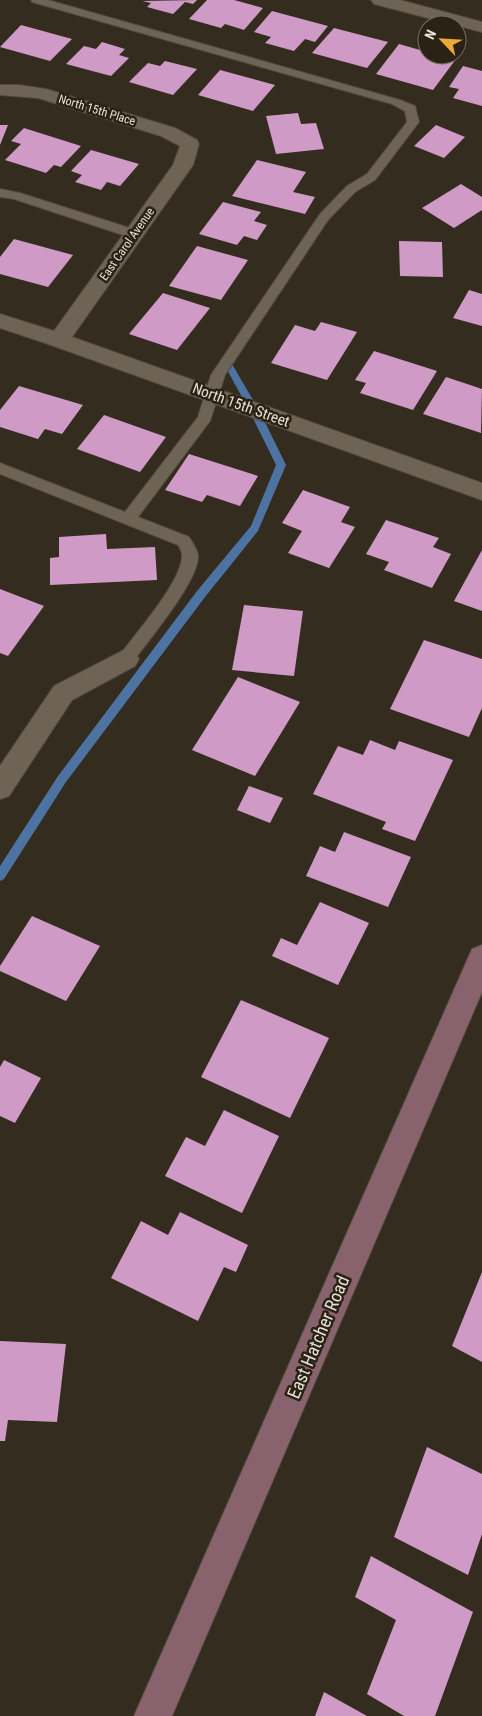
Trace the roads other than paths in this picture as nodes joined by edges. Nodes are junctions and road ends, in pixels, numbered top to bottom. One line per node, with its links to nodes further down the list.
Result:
1 (36, 0): 10 (lane)
2 (380, 0): 3 (street)
3 (482, 27)
4 (0, 90): 5 (street, North 15th Place)
5 (190, 144): 7 (street, East Carol Avenue)
6 (0, 194): 7 (lane)
7 (134, 234): 9 (street, East Carol Avenue)
8 (0, 321): 9 (street, North 15th Street)
9 (59, 340): 10 (street, North 15th Street)
10 (212, 395): 12 (street, North 15th Street); 13 (lane)
11 (2, 473): 13 (lane)
12 (482, 492)
13 (128, 519): 14 (lane)
14 (126, 659): 15 (street)
15 (0, 788)
16 (478, 977): 17 (street, East Hatcher Road)
17 (153, 1716)

